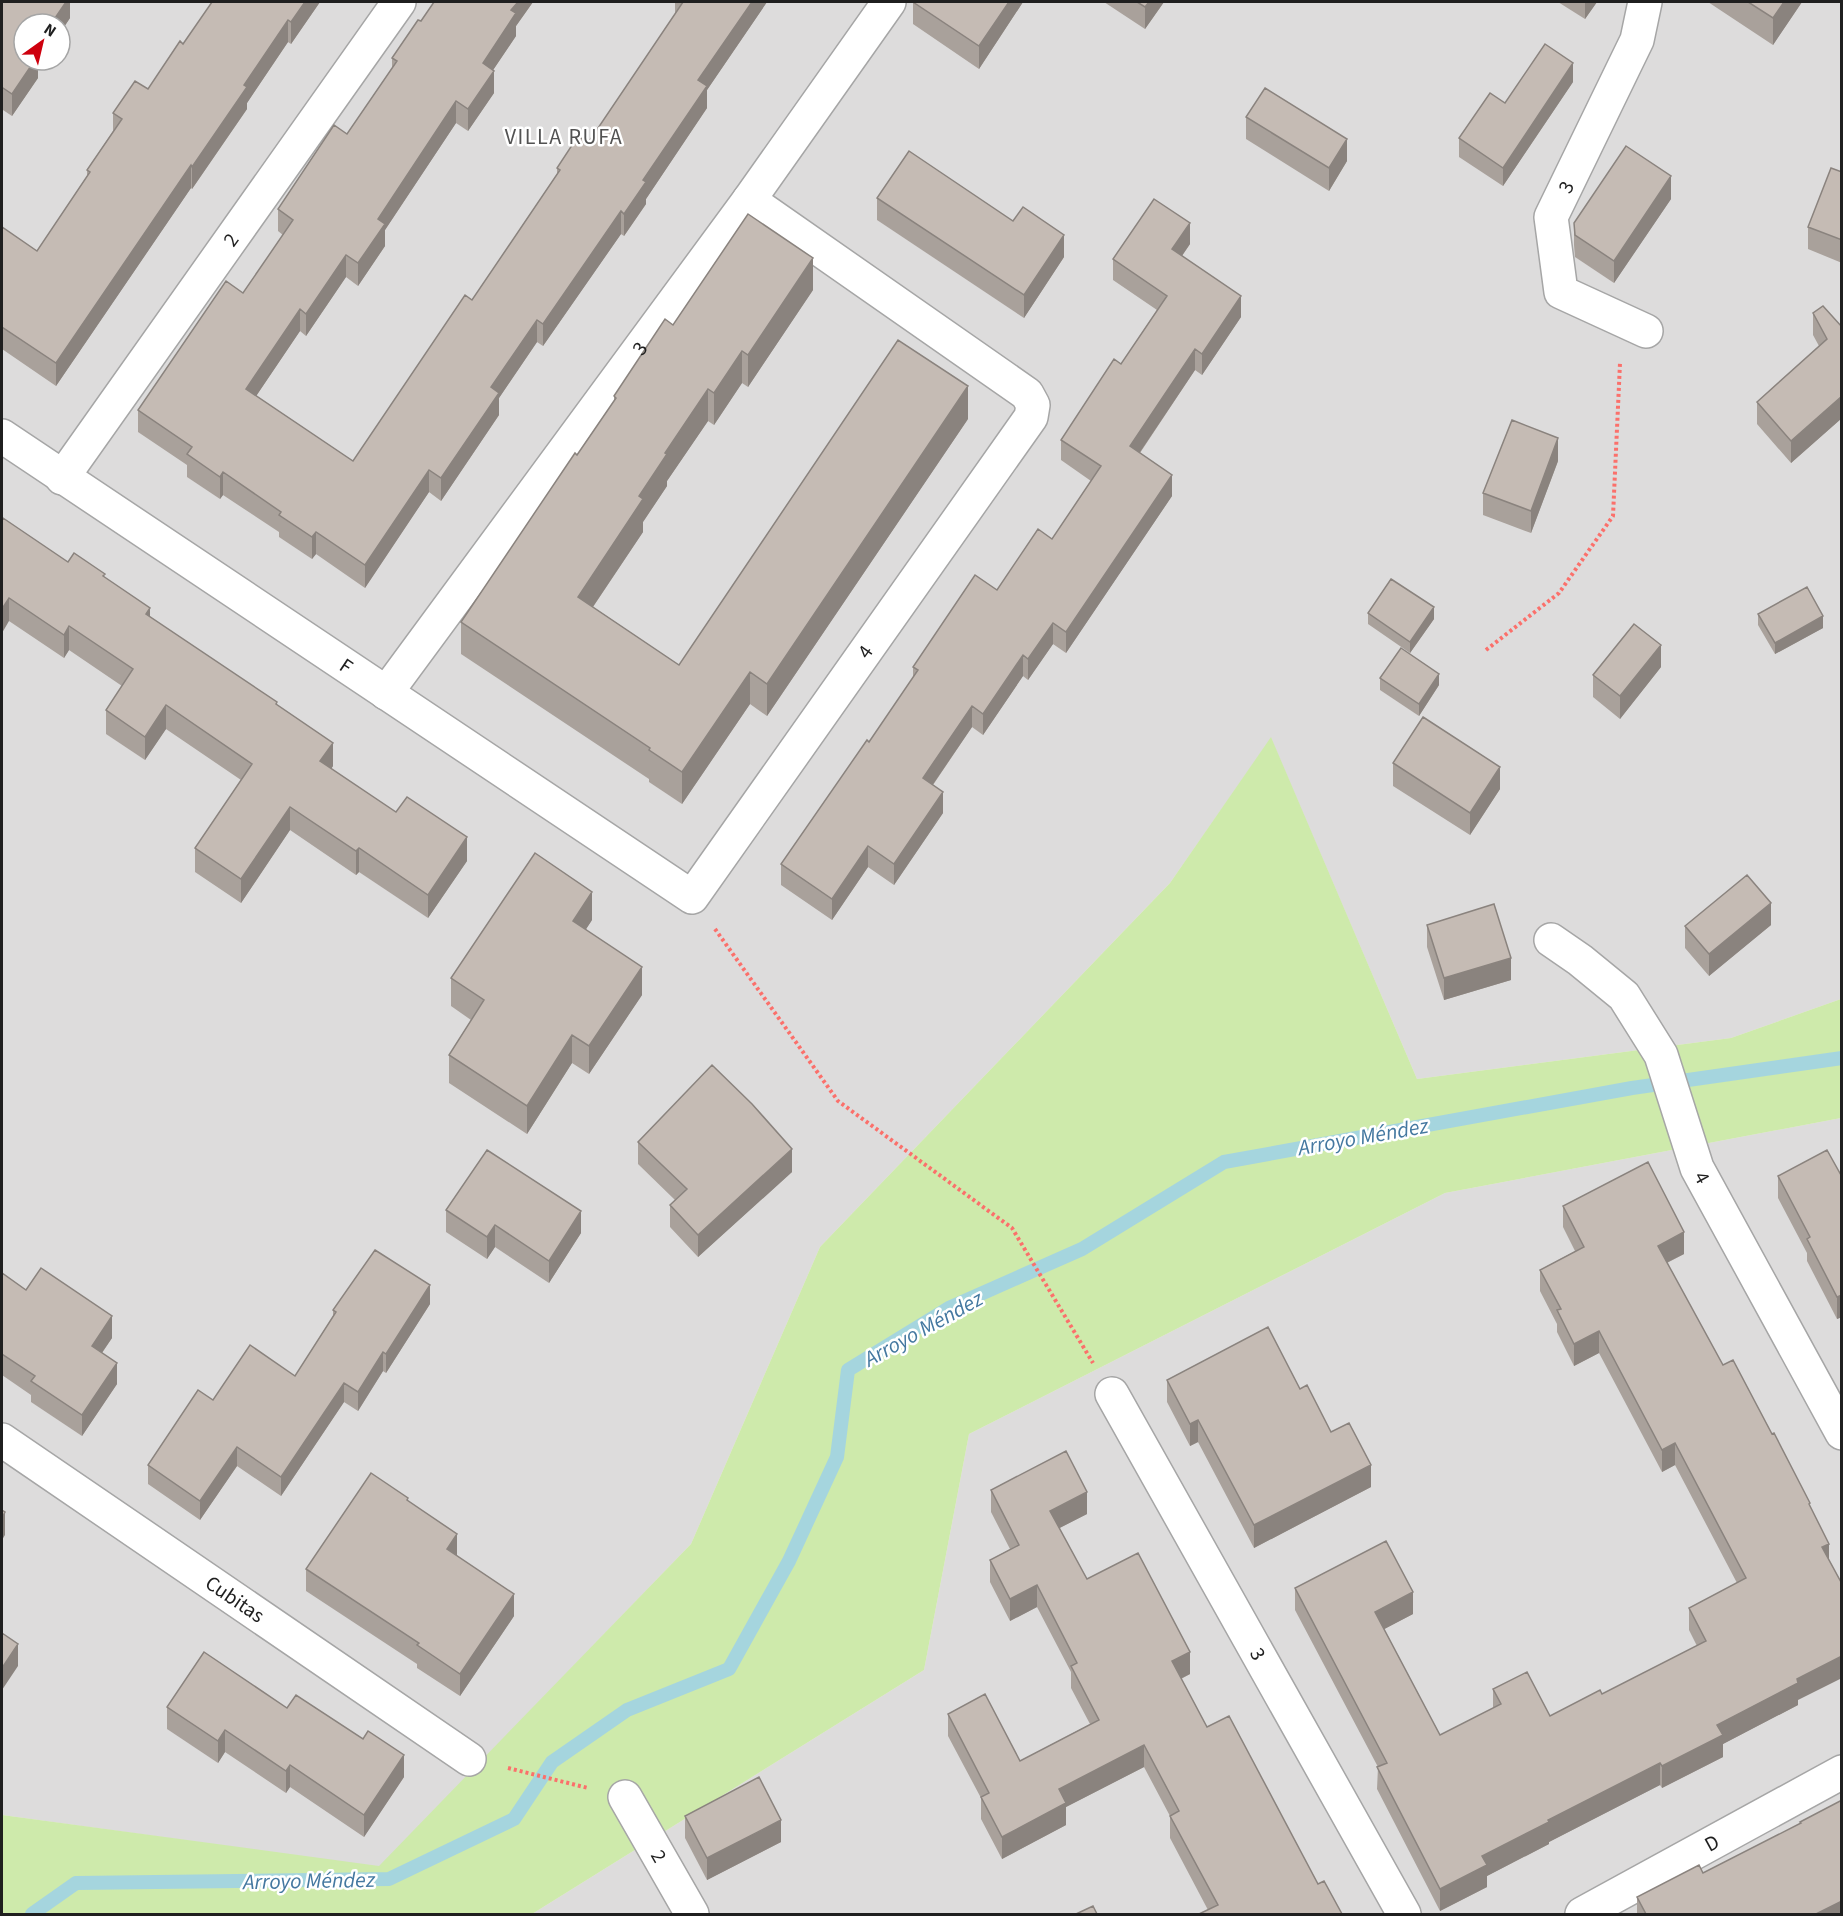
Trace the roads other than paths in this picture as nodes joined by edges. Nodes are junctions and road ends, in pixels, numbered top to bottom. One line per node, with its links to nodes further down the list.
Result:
1 (399, 2): 7 (street, 2)
2 (889, 2): 4 (street, 3)
3 (1645, 2): 5 (street, 3)
4 (749, 200): 8 (street, 3); 9 (street, 4)
5 (1634, 326)
6 (5, 446): 7 (street, F)
7 (62, 478): 8 (street, F)
8 (386, 693): 9 (street, F)
9 (692, 897)
10 (1551, 940): 12 (street, 4)
11 (1112, 1394): 18 (street, 3)
12 (1842, 1433)
13 (2, 1440): 14 (street, Cubitas)
14 (469, 1759)
15 (1842, 1772): 19 (street, D)
16 (625, 1797): 17 (street, 2)
17 (692, 1914)
18 (1404, 1914)
19 (1582, 1914)

